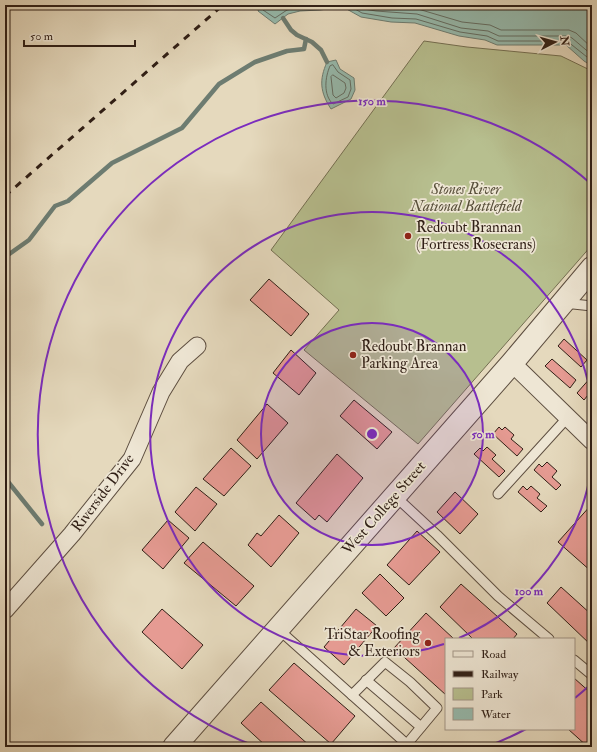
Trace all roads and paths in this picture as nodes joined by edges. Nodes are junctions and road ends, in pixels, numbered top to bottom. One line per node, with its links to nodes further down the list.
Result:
1 (592, 268): 2 (street, West College Street)
2 (562, 303): 3 (lane); 5 (street, West College Street)
3 (592, 306)
4 (197, 346): 10 (street, Riverside Drive)
5 (512, 363): 6 (street); 9 (street, West College Street)
6 (568, 417): 7 (street); 8 (lane)
7 (592, 441)
8 (498, 494)
9 (394, 496): 11 (street, West College Street); 12 (lane)
10 (5, 610)
11 (278, 629): 16 (lane); 19 (street, West College Street)
12 (548, 638)
13 (575, 661): 14 (lane)
14 (592, 676)
15 (366, 680): 16 (lane); 17 (lane); 17 (lane)
16 (352, 695): 18 (lane)
17 (421, 727): 18 (lane)
18 (408, 746)
19 (174, 747)

